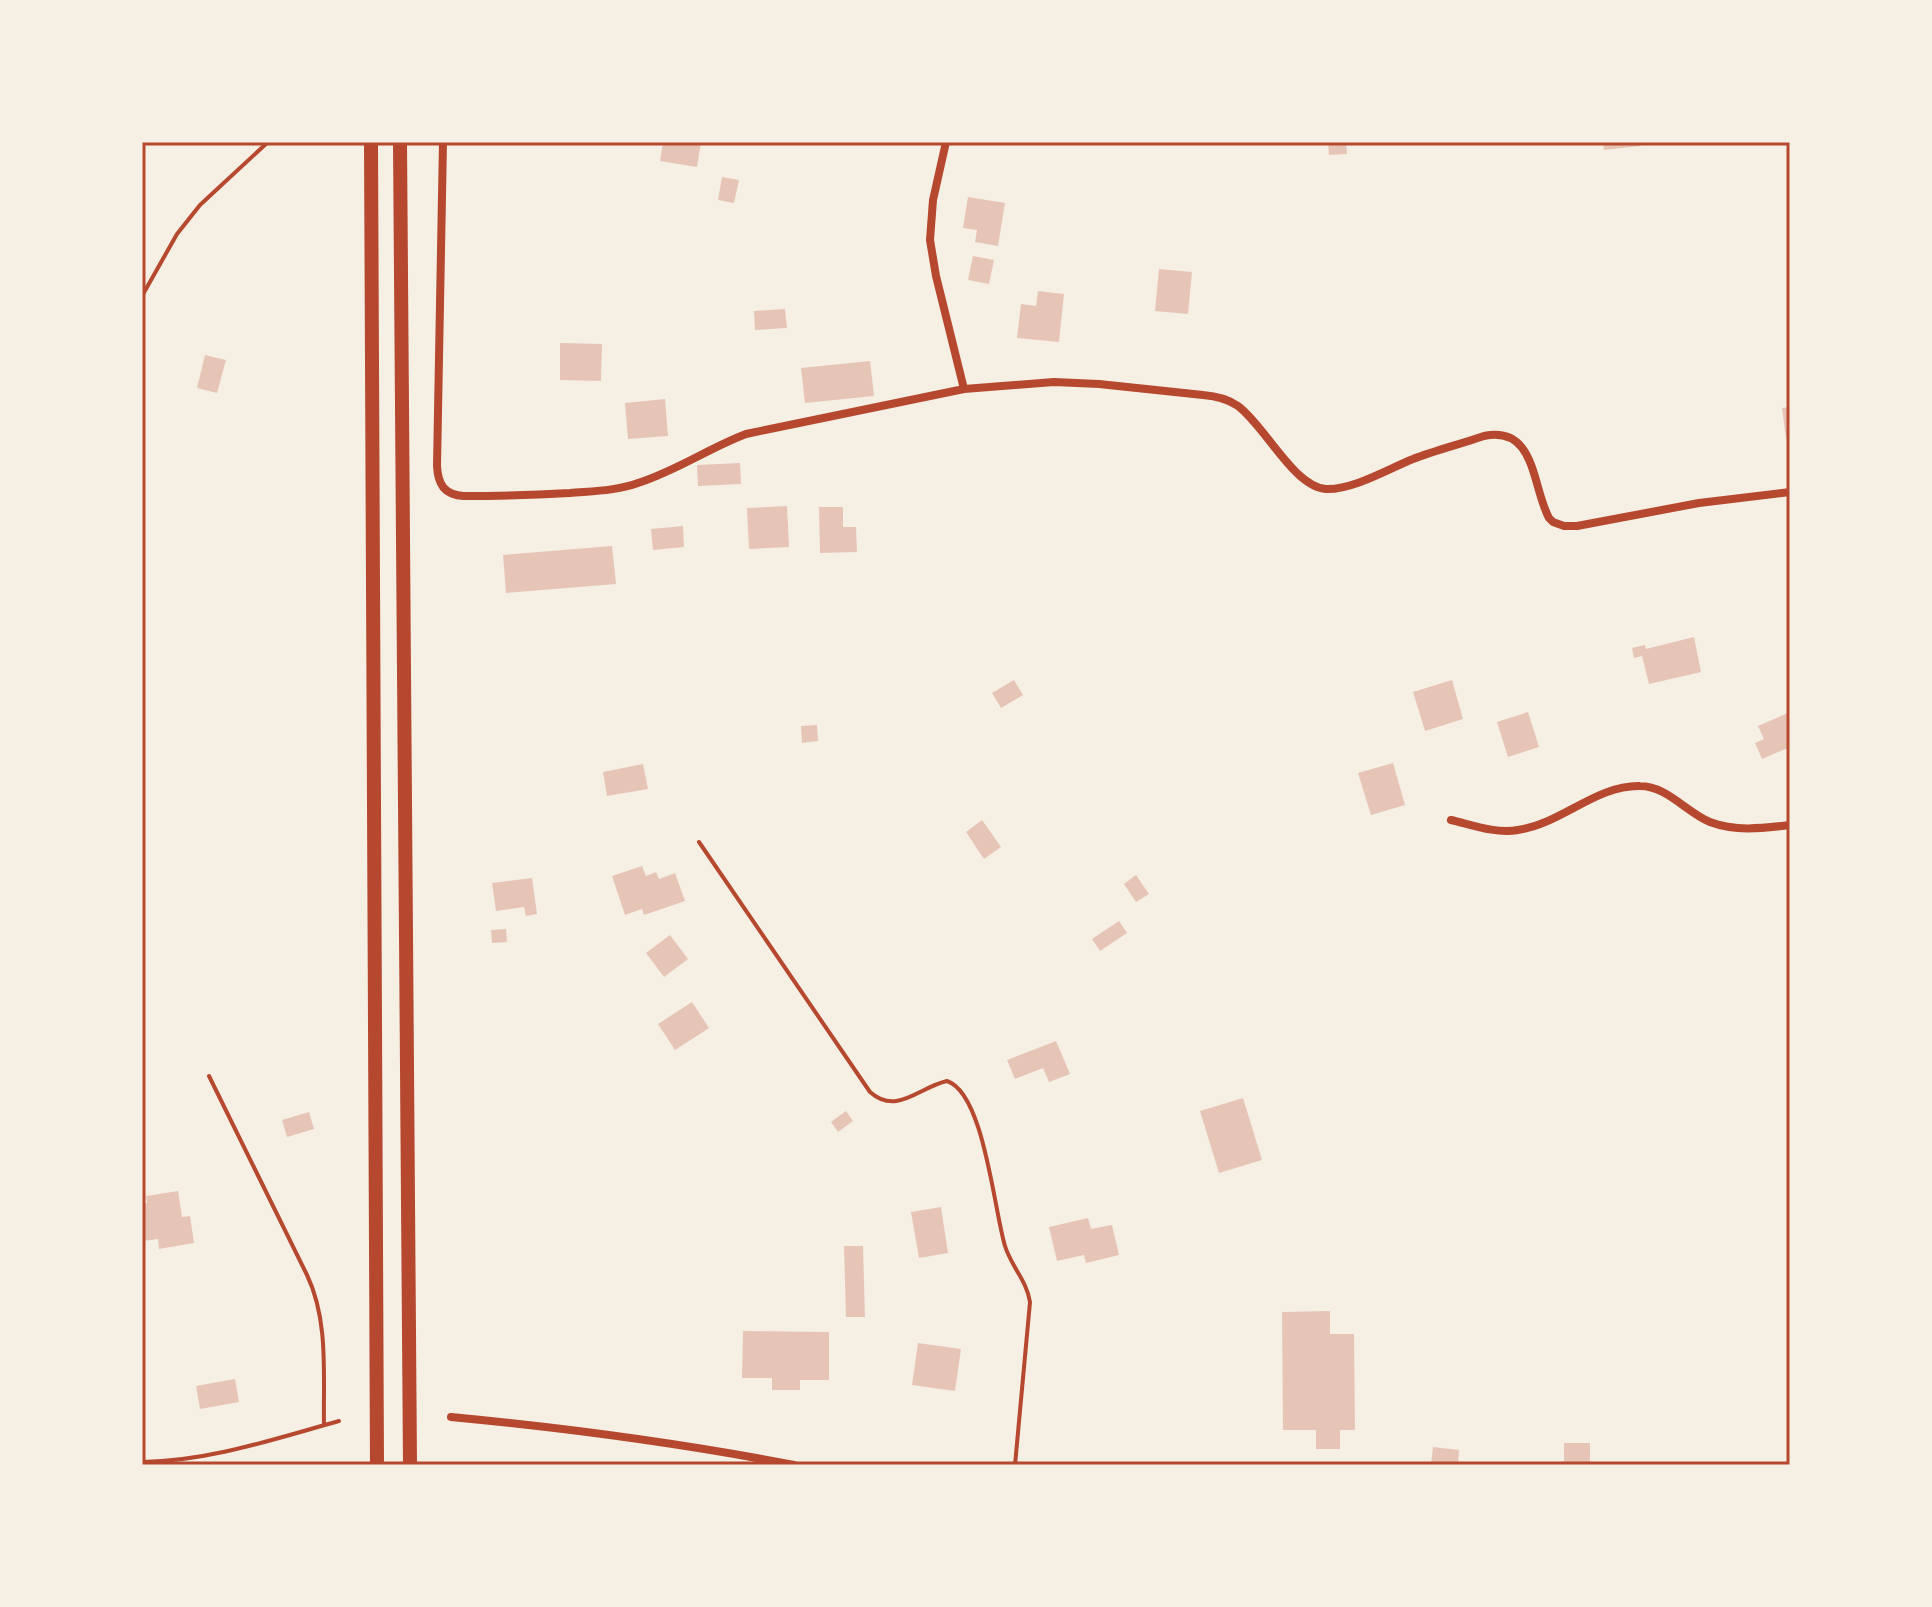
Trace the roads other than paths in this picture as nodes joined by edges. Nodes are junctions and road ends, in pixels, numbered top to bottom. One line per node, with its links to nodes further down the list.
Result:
1 (268, 142): 6 (lane)
2 (371, 142): 17 (highway)
3 (400, 142): 18 (highway)
4 (443, 142): 7 (street)
5 (946, 142): 7 (street)
6 (142, 296)
7 (964, 389): 8 (street)
8 (1790, 492)
9 (1451, 820): 10 (street)
10 (1790, 825)
11 (699, 842): 20 (lane)
12 (209, 1076): 15 (lane)
13 (451, 1417): 19 (street)
14 (339, 1421): 15 (lane)
15 (324, 1425): 16 (lane)
16 (142, 1462)
17 (377, 1465)
18 (410, 1465)
19 (794, 1465)
20 (1015, 1465)

